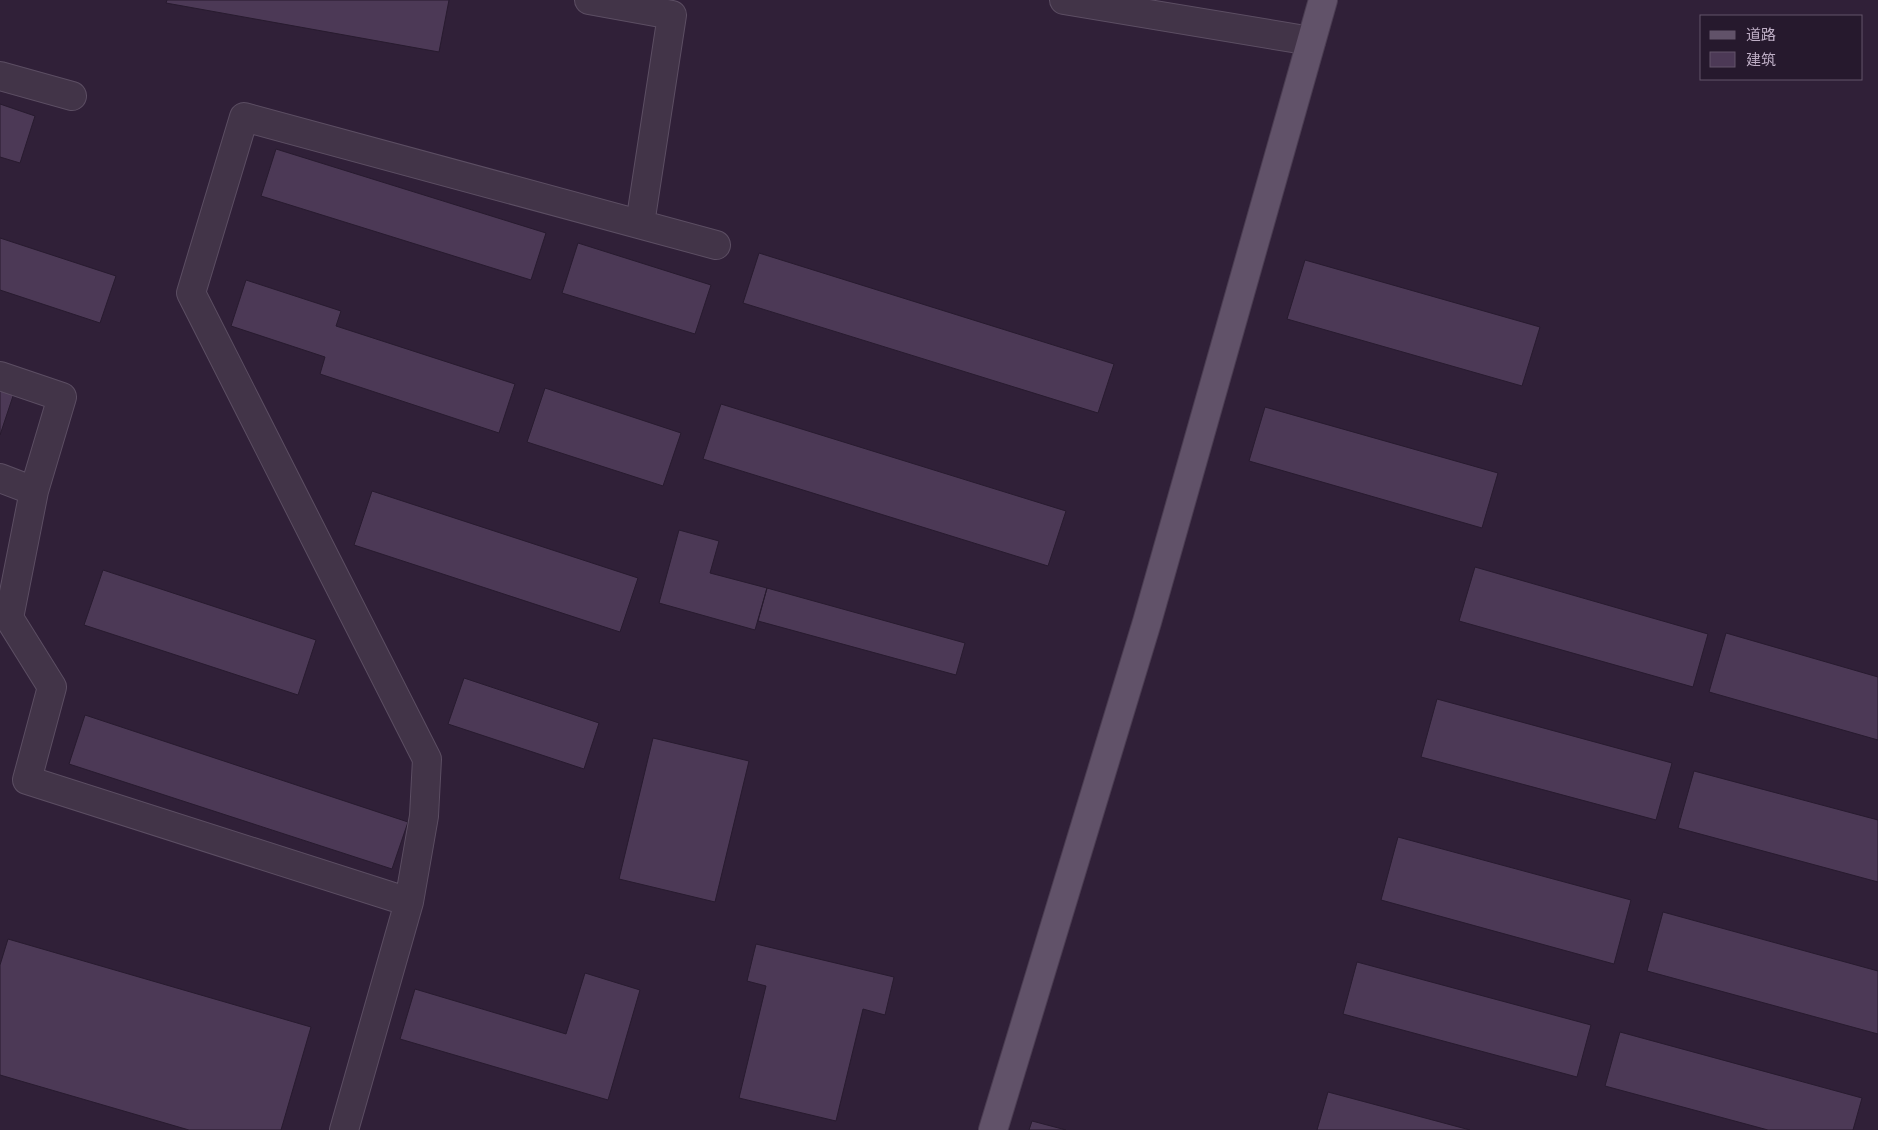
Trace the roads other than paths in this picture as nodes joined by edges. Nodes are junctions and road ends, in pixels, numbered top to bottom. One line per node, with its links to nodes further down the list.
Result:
1 (589, 0): 7 (street)
2 (1064, 0): 4 (street)
3 (1323, 0): 4 (main road)
4 (1311, 41): 14 (main road)
5 (0, 76): 6 (street)
6 (72, 96)
7 (640, 224): 8 (street); 12 (street)
8 (716, 245)
9 (0, 376): 11 (street)
10 (0, 478): 11 (street)
11 (34, 491): 12 (street)
12 (409, 902): 13 (street)
13 (344, 1130)
14 (993, 1130)

